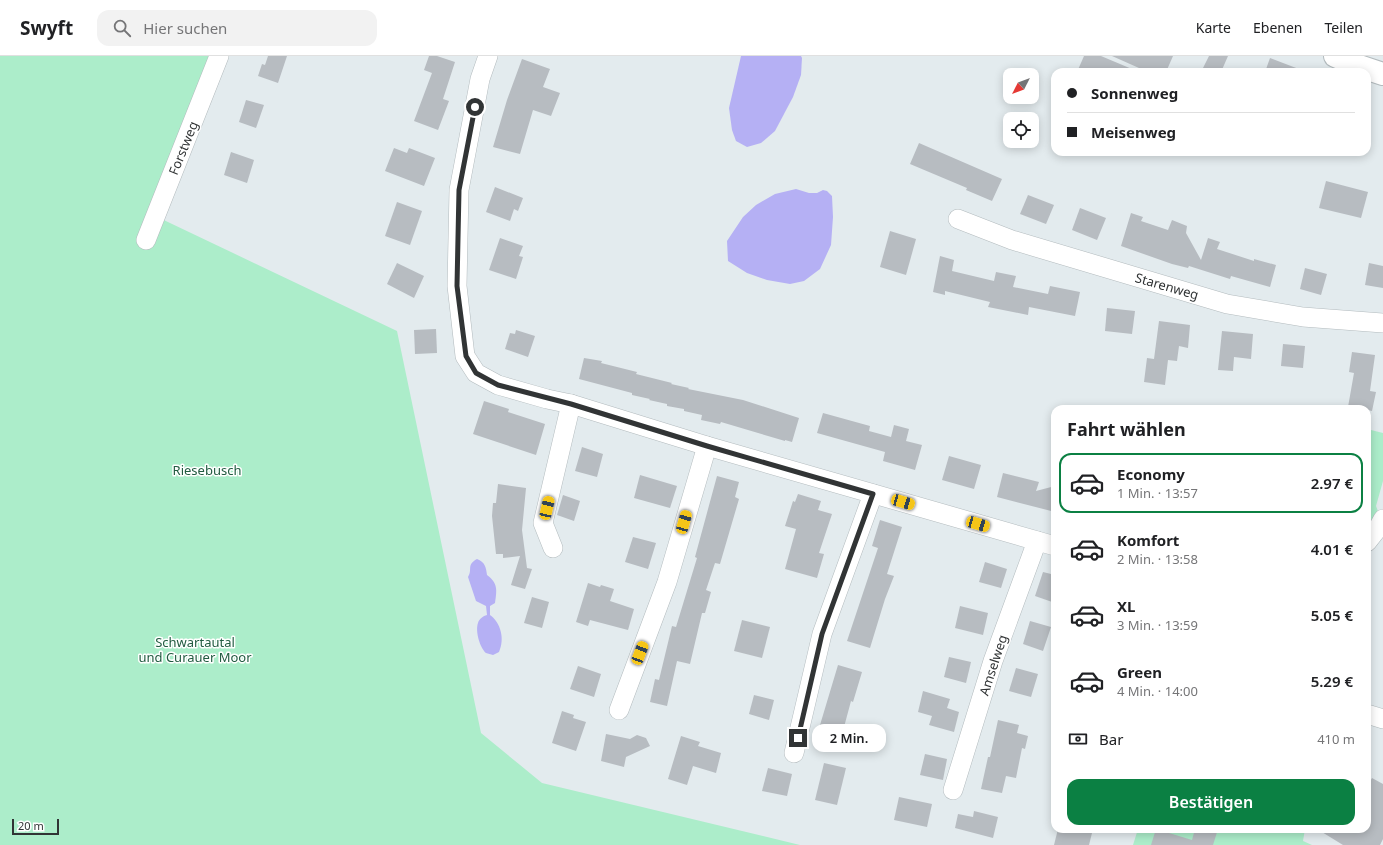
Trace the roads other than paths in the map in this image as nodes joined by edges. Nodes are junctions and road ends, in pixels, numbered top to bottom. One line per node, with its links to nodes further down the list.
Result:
1 (219, 56): 8 (street, Forstweg)
2 (488, 56): 10 (street)
3 (1336, 56): 4 (main road)
4 (1365, 68)
5 (1371, 70): 6 (main road)
6 (1383, 74)
7 (958, 219): 9 (street, Starenweg)
8 (146, 240)
9 (1383, 323)
10 (571, 404): 11 (street); 17 (street)
11 (707, 446): 12 (street); 18 (street)
12 (873, 494): 15 (street); 21 (street)
13 (1383, 518): 14 (street)
14 (1371, 537)
15 (1037, 541): 16 (street); 22 (street, Amselweg)
16 (1051, 545)
17 (553, 548)
18 (619, 710)
19 (1371, 715): 20 (street)
20 (1383, 719)
21 (794, 753)
22 (953, 790)

